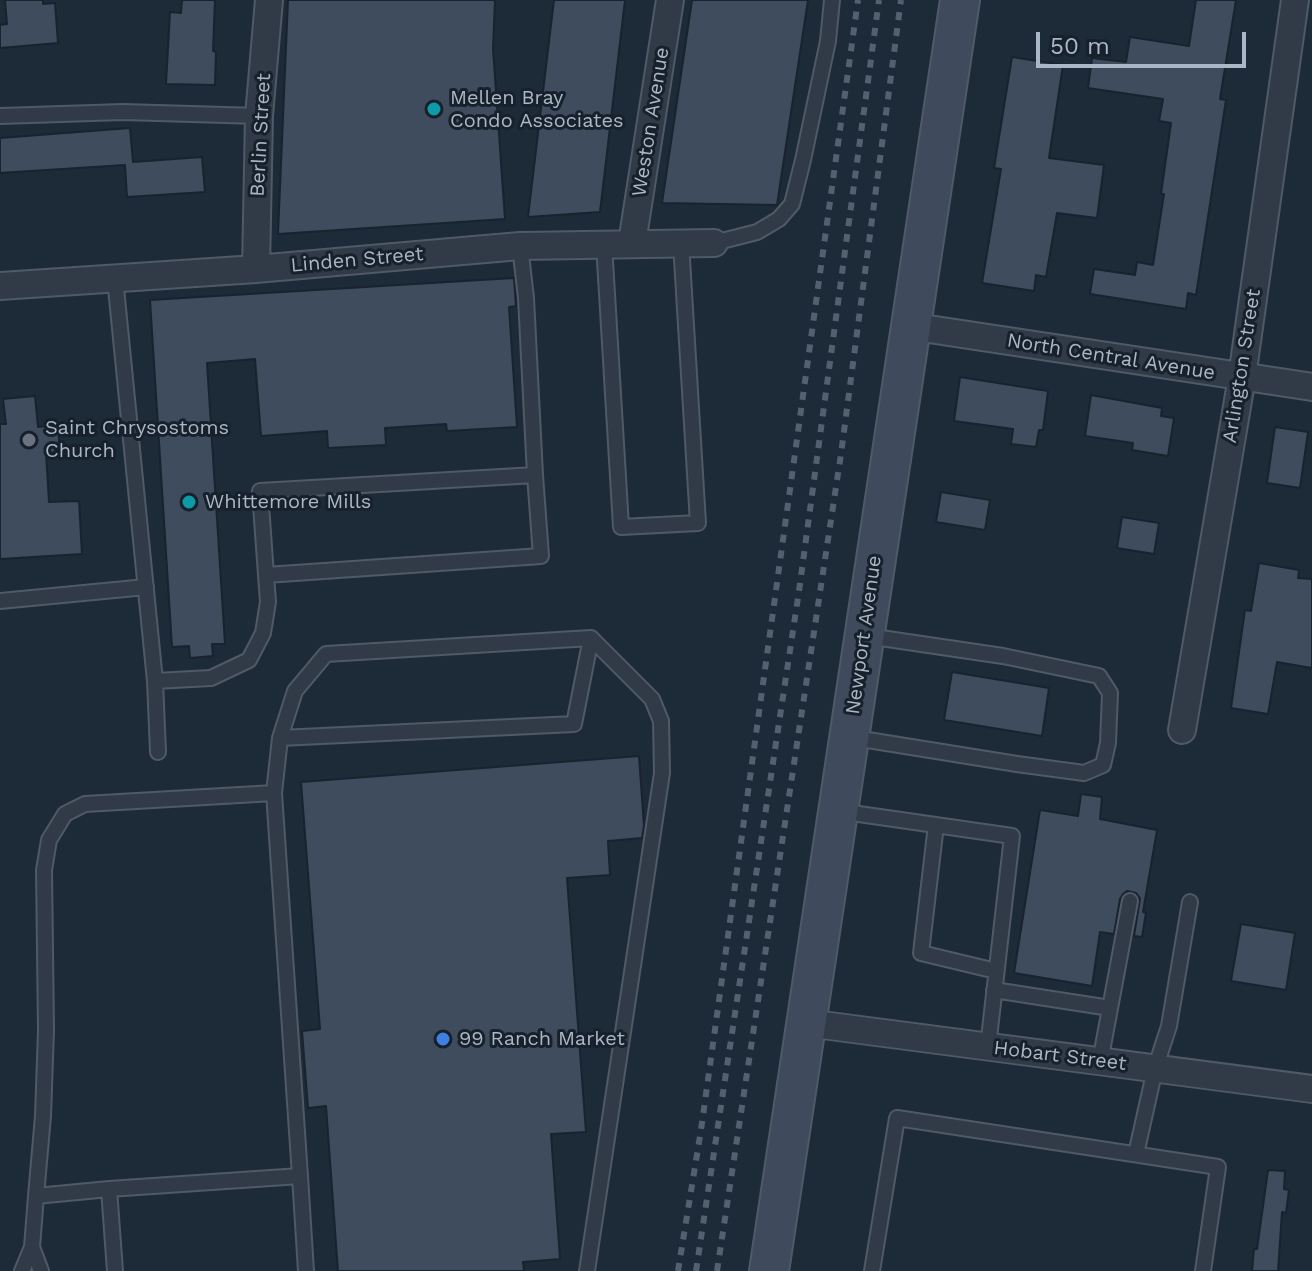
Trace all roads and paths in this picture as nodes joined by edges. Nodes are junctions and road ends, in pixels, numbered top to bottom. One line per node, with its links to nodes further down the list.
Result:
1 (269, 0): 7 (street, Berlin Street)
2 (670, 0): 8 (street, Weston Avenue)
3 (832, 0): 10 (lane)
4 (960, 0): 16 (main road, Newport Avenue)
5 (1295, 0): 17 (street, Arlington Street)
6 (0, 116): 7 (lane)
7 (259, 116): 13 (street, Berlin Street)
8 (632, 243): 9 (street, Linden Street); 11 (street, Linden Street)
9 (681, 243): 10 (street, Linden Street); 11 (lane)
10 (714, 243)
11 (604, 244): 12 (street, Linden Street)
12 (520, 246): 13 (street, Linden Street); 19 (lane)
13 (256, 269): 14 (street, Linden Street)
14 (115, 278): 15 (street, Linden Street); 21 (lane)
15 (0, 286)
16 (909, 326): 17 (street, North Central Avenue); 23 (main road, Newport Avenue)
17 (1242, 377): 18 (street, North Central Avenue); 26 (street, Arlington Street)
18 (1312, 387)
19 (535, 475): 20 (lane); 20 (lane)
20 (266, 575): 25 (lane)
21 (146, 587): 22 (lane); 25 (lane)
22 (0, 601)
23 (864, 636): 27 (main road, Newport Avenue); 27 (lane)
24 (591, 638): 28 (lane); 28 (lane); 52 (lane)
25 (155, 681): 29 (lane)
26 (1182, 730)
27 (849, 737): 31 (main road, Newport Avenue)
28 (280, 738): 30 (lane)
29 (158, 752)
30 (274, 793): 44 (lane); 46 (lane)
31 (838, 811): 32 (lane); 38 (main road, Newport Avenue)
32 (936, 825): 35 (lane); 35 (lane)
33 (1130, 901): 37 (lane)
34 (1190, 902): 41 (lane)
35 (996, 971): 36 (lane)
36 (994, 990): 37 (lane); 39 (lane)
37 (1110, 1008): 40 (lane)
38 (807, 1023): 39 (street, Hobart Street); 53 (main road, Newport Avenue)
39 (988, 1047): 40 (street, Hobart Street)
40 (1100, 1062): 41 (street, Hobart Street)
41 (1155, 1069): 42 (street, Hobart Street); 43 (lane)
42 (1312, 1089)
43 (1136, 1154): 54 (lane); 55 (lane)
44 (300, 1176): 45 (lane); 51 (lane)
45 (109, 1189): 46 (lane); 50 (lane)
46 (36, 1196): 47 (lane)
47 (32, 1247): 48 (lane); 49 (lane)
48 (22, 1271)
49 (41, 1271)
50 (115, 1271)
51 (306, 1271)
52 (587, 1271)
53 (769, 1271)
54 (872, 1271)
55 (1203, 1271)

